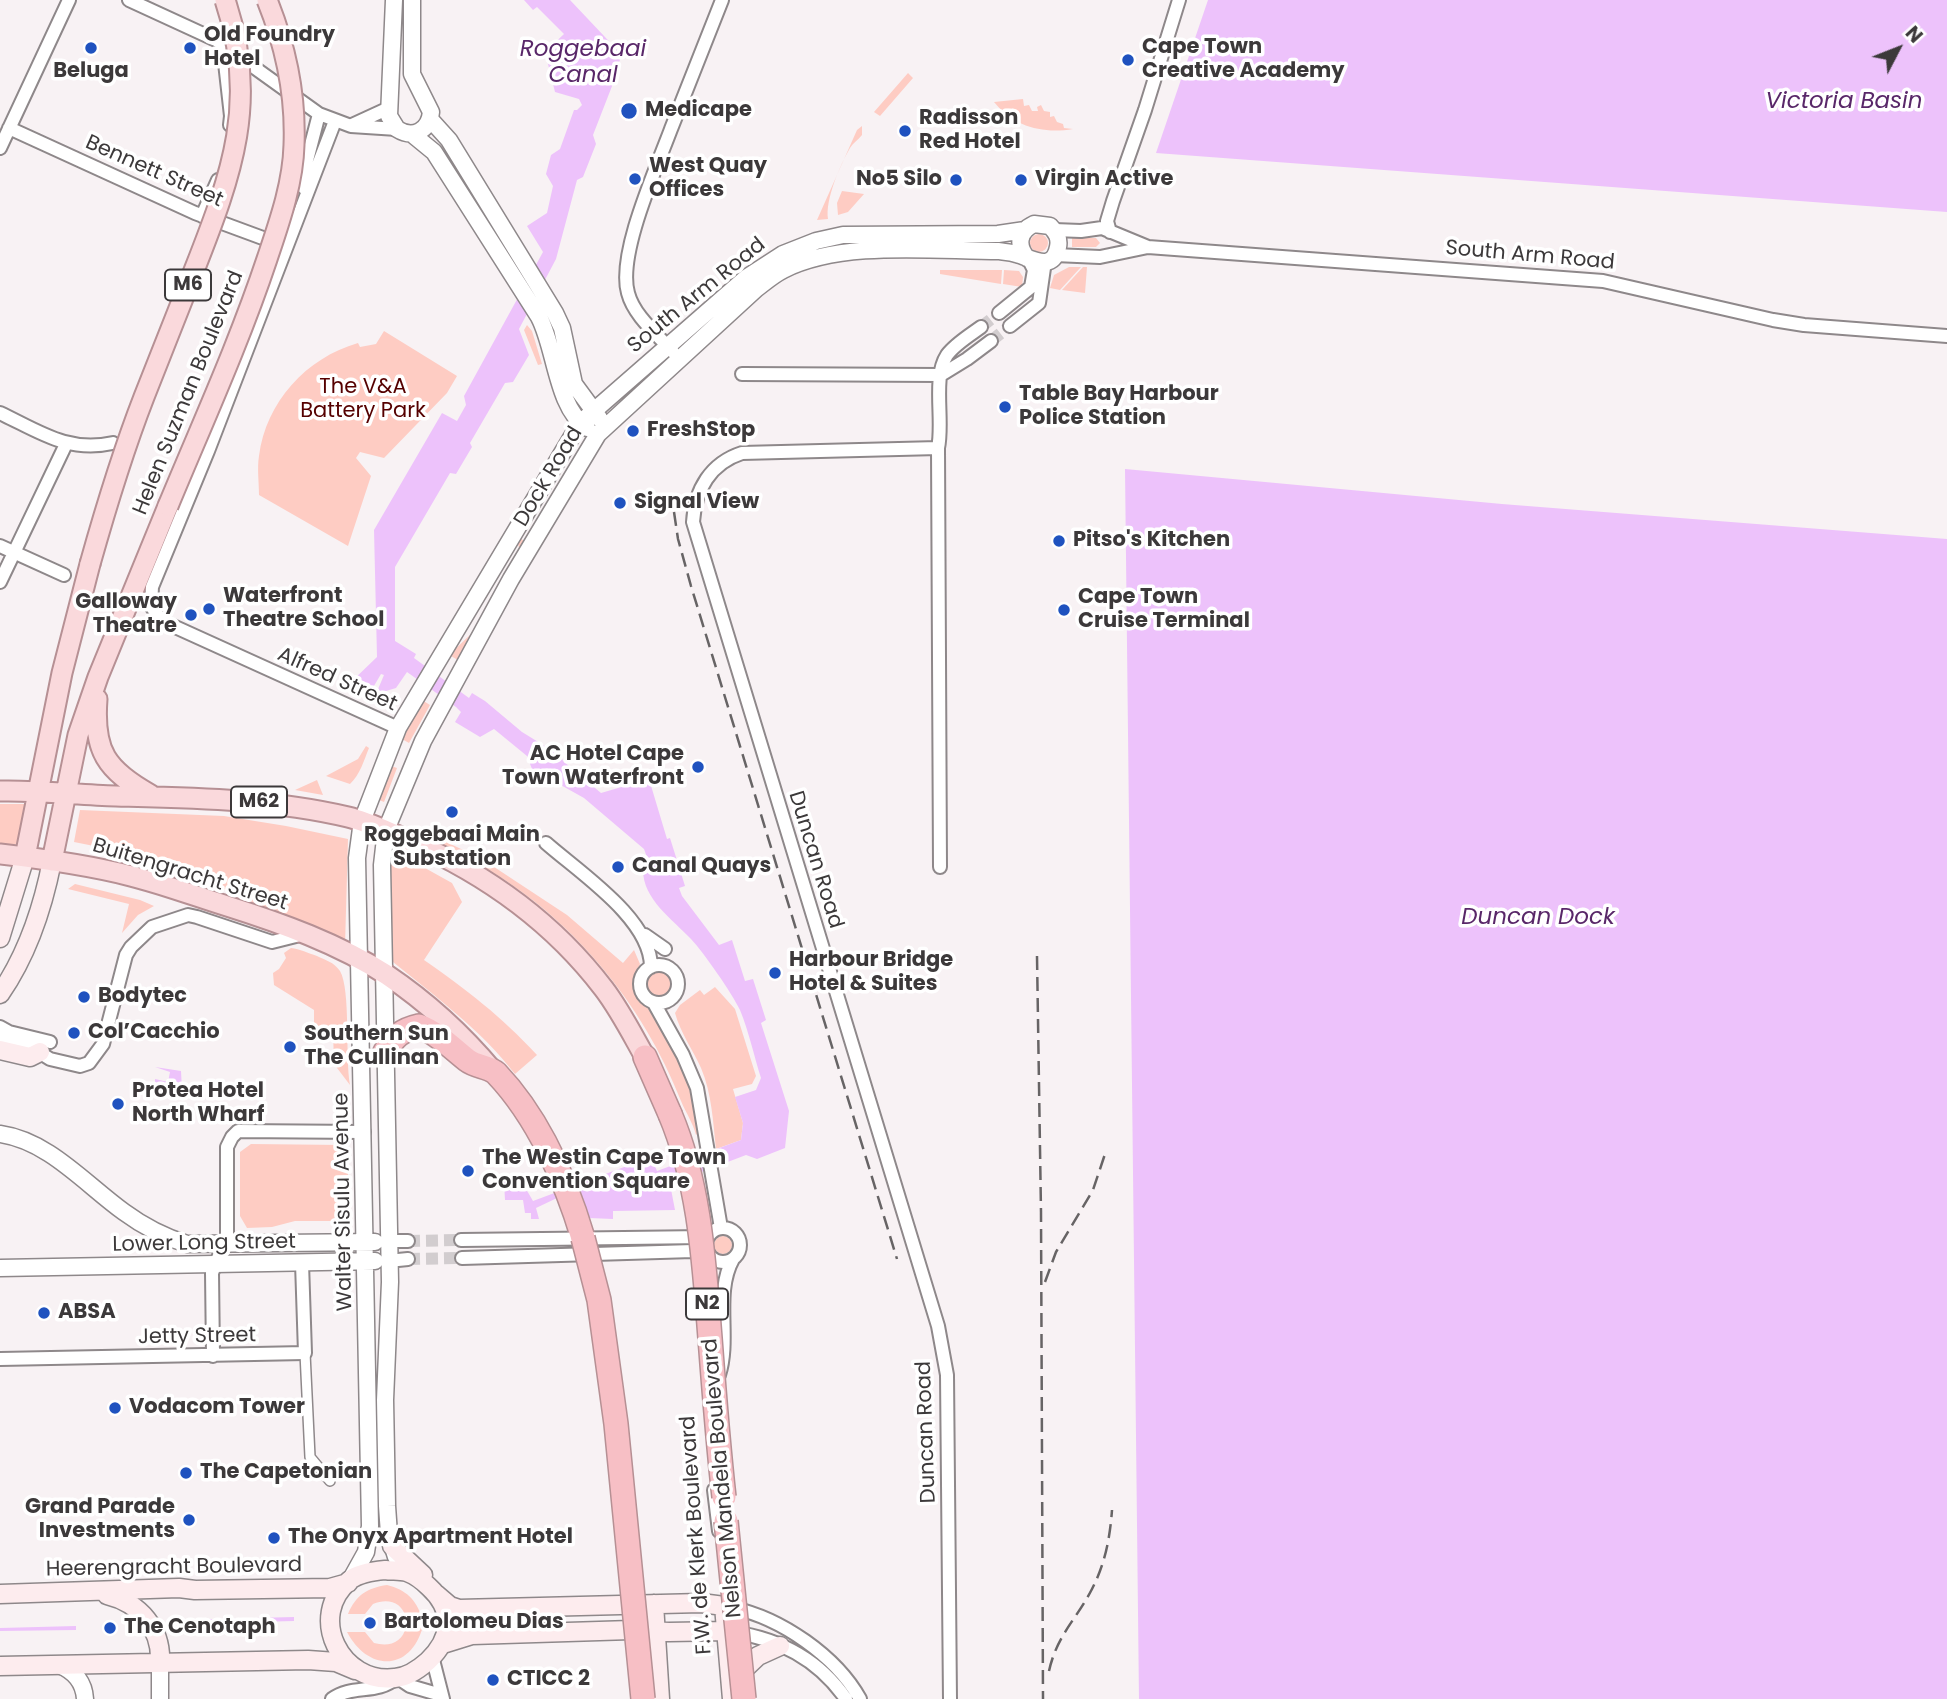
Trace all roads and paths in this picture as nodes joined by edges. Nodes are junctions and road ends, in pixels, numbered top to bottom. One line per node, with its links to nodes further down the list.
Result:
1 (69, 0): 16 (street)
2 (129, 0): 9 (street)
3 (225, 0): 51 (main road, Helen Suzman Boulevard / M6, bridge)
4 (267, 0): 48 (main road, Helen Suzman Boulevard, bridge)
5 (394, 0): 11 (street)
6 (412, 0): 10 (street)
7 (722, 0): 33 (street)
8 (1179, 0): 23 (street)
9 (223, 45): 12 (street); 20 (street)
10 (423, 96): 11 (street); 13 (street)
11 (390, 106): 15 (street); 17 (street)
12 (319, 114): 14 (street); 19 (street)
13 (430, 119): 17 (street); 37 (street, Dock Road)
14 (335, 121): 15 (street); 19 (street)
15 (351, 126): 17 (street)
16 (9, 128): 18 (street); 20 (street, Bennett Street)
17 (404, 132): 39 (street, Dock Road)
18 (0, 148)
19 (303, 199): 24 (street)
20 (202, 216): 24 (street, Bennett Street)
21 (1024, 230): 22 (street); 27 (street); 33 (street, South Arm Road)
22 (1054, 230): 23 (street, South Arm Road); 27 (street)
23 (1111, 233): 25 (street, South Arm Road); 26 (street)
24 (286, 246): 49 (street, Alfred Street)
25 (1148, 247): 26 (street, South Arm Road); 31 (street, South Arm Road)
26 (1111, 253): 27 (street, South Arm Road)
27 (1039, 258): 28 (street); 30 (street); 34 (street, South Arm Road)
28 (999, 313)
29 (981, 327): 36 (street)
30 (1010, 327)
31 (1947, 336)
32 (991, 341): 36 (street)
33 (667, 346): 34 (street); 37 (street, South Arm Road)
34 (679, 359): 40 (street, South Arm Road)
35 (742, 374): 36 (street)
36 (941, 375): 43 (street)
37 (594, 411): 39 (street, South Arm Road); 40 (street, Dock Road)
38 (0, 413): 42 (street)
39 (580, 423): 40 (street); 49 (street, Dock Road)
40 (602, 430): 55 (street, Dock Road)
41 (113, 443): 42 (street)
42 (66, 444): 45 (street)
43 (938, 448): 60 (street); 130 (street, Duncan Road)
44 (0, 546): 45 (street)
45 (14, 552): 46 (street); 47 (street)
46 (64, 575)
47 (0, 582)
48 (98, 677): 52 (main road, Helen Suzman Boulevard); 53 (main road)
49 (398, 729): 54 (street, Dock Road)
50 (0, 791): 51 (main road, M62)
51 (38, 792): 52 (main road, M62); 58 (main road, M6)
52 (66, 794): 53 (main road, M62); 59 (main road, Helen Suzman Boulevard)
53 (155, 797): 54 (main road, M62)
54 (362, 821): 55 (main road, Nelson Mandela Boulevard / N2); 65 (street, Walter Sisulu Avenue)
55 (386, 830): 68 (street, Walter Sisulu Avenue); 78 (main road, Nelson Mandela Boulevard / N2)
56 (546, 843): 61 (street)
57 (0, 854): 58 (main road, Buitengracht Street)
58 (25, 857): 59 (main road, Buitengracht Street); 63 (main road)
59 (52, 861): 62 (main road, Buitengracht Street); 69 (main road)
60 (940, 867)
61 (639, 929): 64 (street); 66 (street)
62 (304, 934): 65 (main road, Buitengracht Street); 76 (street)
63 (0, 938)
64 (665, 949): 66 (street); 67 (street)
65 (361, 961): 68 (main road); 80 (street, Walter Sisulu Avenue)
66 (652, 966): 67 (street); 71 (street)
67 (669, 968): 70 (street)
68 (384, 974): 77 (street, Walter Sisulu Avenue); 79 (main road)
69 (0, 994)
70 (671, 999): 71 (street); 74 (street)
71 (654, 1003): 74 (street)
72 (0, 1027): 76 (street)
73 (0, 1039): 76 (street)
74 (675, 1039): 82 (street)
75 (0, 1050): 76 (main road)
76 (47, 1051)
77 (385, 1052): 79 (highway); 85 (street, Walter Sisulu Avenue)
78 (645, 1057): 121 (highway, Nelson Mandela Boulevard / N2, bridge)
79 (495, 1073): 126 (highway, bridge)
80 (364, 1132): 87 (street, Walter Sisulu Avenue); 88 (street)
81 (0, 1135): 88 (street)
82 (721, 1228): 83 (street); 92 (street)
83 (709, 1237): 84 (street); 91 (street)
84 (461, 1240)
85 (388, 1241): 86 (street); 87 (street); 94 (street, Walter Sisulu Avenue)
86 (408, 1241)
87 (365, 1242): 88 (street); 93 (street, Walter Sisulu Avenue)
88 (225, 1245): 96 (street)
89 (462, 1258): 91 (street)
90 (408, 1259): 94 (street, Lower Long Street)
91 (716, 1259): 92 (street); 98 (street, F.W. de Klerk Boulevard)
92 (733, 1259): 98 (street, F.W. de Klerk Boulevard)
93 (366, 1261): 94 (street, Lower Long Street); 95 (street, Lower Long Street); 105 (street, Walter Sisulu Avenue)
94 (388, 1261): 103 (street, Walter Sisulu Avenue)
95 (302, 1263): 96 (street, Lower Long Street); 99 (street)
96 (215, 1264): 97 (street, Lower Long Street); 100 (street)
97 (0, 1268)
98 (725, 1285): 110 (street, F.W. de Klerk Boulevard)
99 (304, 1353): 100 (street, Jetty Street); 102 (street)
100 (213, 1356): 101 (street, Jetty Street)
101 (0, 1359)
102 (330, 1482)
103 (392, 1546): 104 (street, Walter Sisulu Avenue); 111 (main road)
104 (407, 1572): 105 (main road); 108 (main road)
105 (349, 1581): 106 (main road, Heerengracht Boulevard); 119 (main road)
106 (87, 1592): 107 (main road, Heerengracht Boulevard); 116 (main road)
107 (0, 1594)
108 (436, 1594): 111 (main road); 115 (main road)
109 (654, 1604): 110 (main road); 111 (main road); 112 (main road)
110 (724, 1606): 113 (main road, F.W. de Klerk Boulevard); 129 (street)
111 (472, 1609)
112 (656, 1631): 113 (main road); 115 (main road); 127 (main road)
113 (726, 1631): 114 (street); 121 (main road, F.W. de Klerk Boulevard)
114 (780, 1646): 121 (main road); 128 (street)
115 (438, 1650): 120 (main road); 122 (street)
116 (160, 1663): 117 (main road); 119 (main road); 124 (street)
117 (59, 1665): 118 (main road); 123 (street)
118 (0, 1666)
119 (355, 1670): 120 (main road)
120 (397, 1678): 122 (street); 125 (street)
121 (735, 1694)
122 (442, 1697)
123 (85, 1699)
124 (160, 1699)
125 (332, 1699)
126 (643, 1699)
127 (660, 1699)
128 (846, 1699)
129 (860, 1699)
130 (950, 1699)

